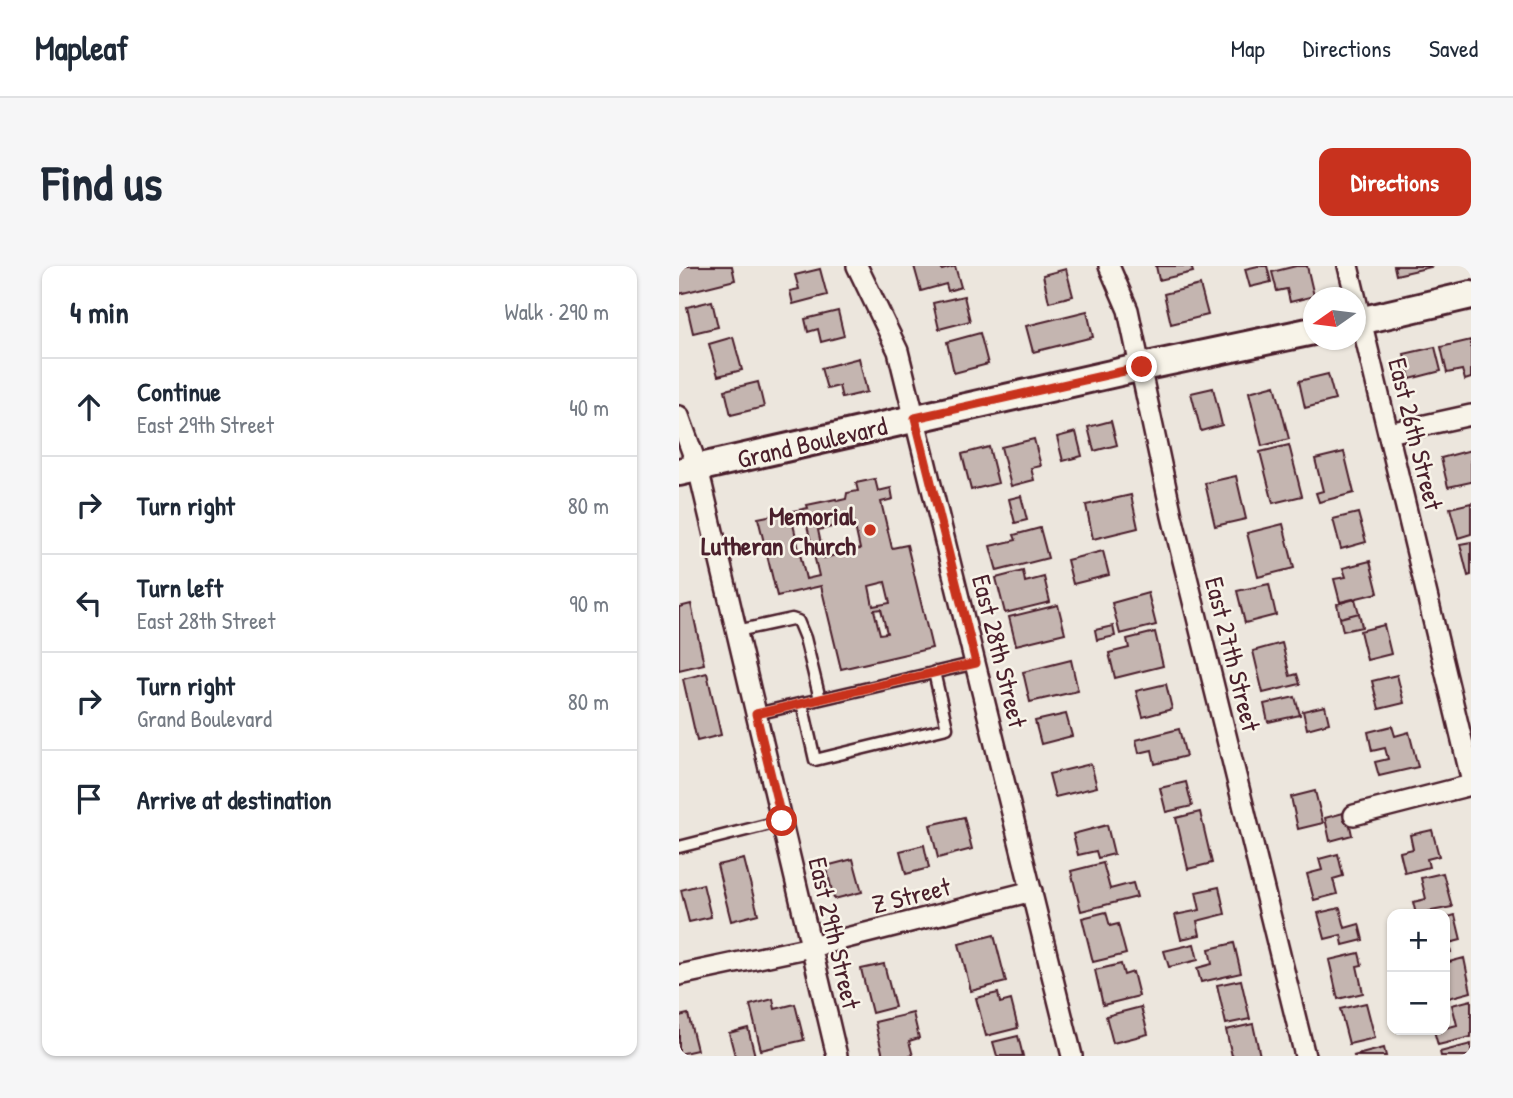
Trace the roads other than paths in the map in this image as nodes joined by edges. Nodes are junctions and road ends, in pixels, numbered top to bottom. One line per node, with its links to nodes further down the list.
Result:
1 (857, 266): 12 (street, East 28th Street)
2 (1109, 266): 9 (street, East 27th Street)
3 (1348, 266): 4 (street, East 26th Street)
4 (1352, 287)
5 (1471, 295): 6 (main road)
6 (1366, 319)
7 (1303, 333): 9 (main road, Grand Boulevard)
8 (1366, 350): 13 (street, East 26th Street)
9 (1142, 367): 12 (main road, Grand Boulevard); 31 (street, East 27th Street)
10 (1471, 415): 13 (street)
11 (679, 416): 14 (street, East 29th Street)
12 (915, 418): 14 (main road, Grand Boulevard); 16 (street, East 28th Street)
13 (1389, 433): 21 (street, East 26th Street)
14 (688, 470): 15 (street, East 29th Street)
15 (737, 631): 18 (lane); 20 (street, East 29th Street)
16 (976, 663): 17 (lane); 26 (street, East 28th Street)
17 (934, 672): 18 (lane); 19 (lane)
18 (820, 699): 19 (lane)
19 (802, 703): 20 (lane)
20 (756, 714): 24 (street, East 29th Street)
21 (1471, 778)
22 (1471, 785): 23 (street)
23 (1354, 815)
24 (782, 821): 25 (lane); 27 (street, East 29th Street)
25 (679, 846)
26 (1032, 891): 27 (street, Z Street); 30 (street, East 28th Street)
27 (811, 947): 28 (street, Z Street); 29 (street, East 29th Street)
28 (679, 975)
29 (837, 1056)
30 (1072, 1056)
31 (1305, 1056)

